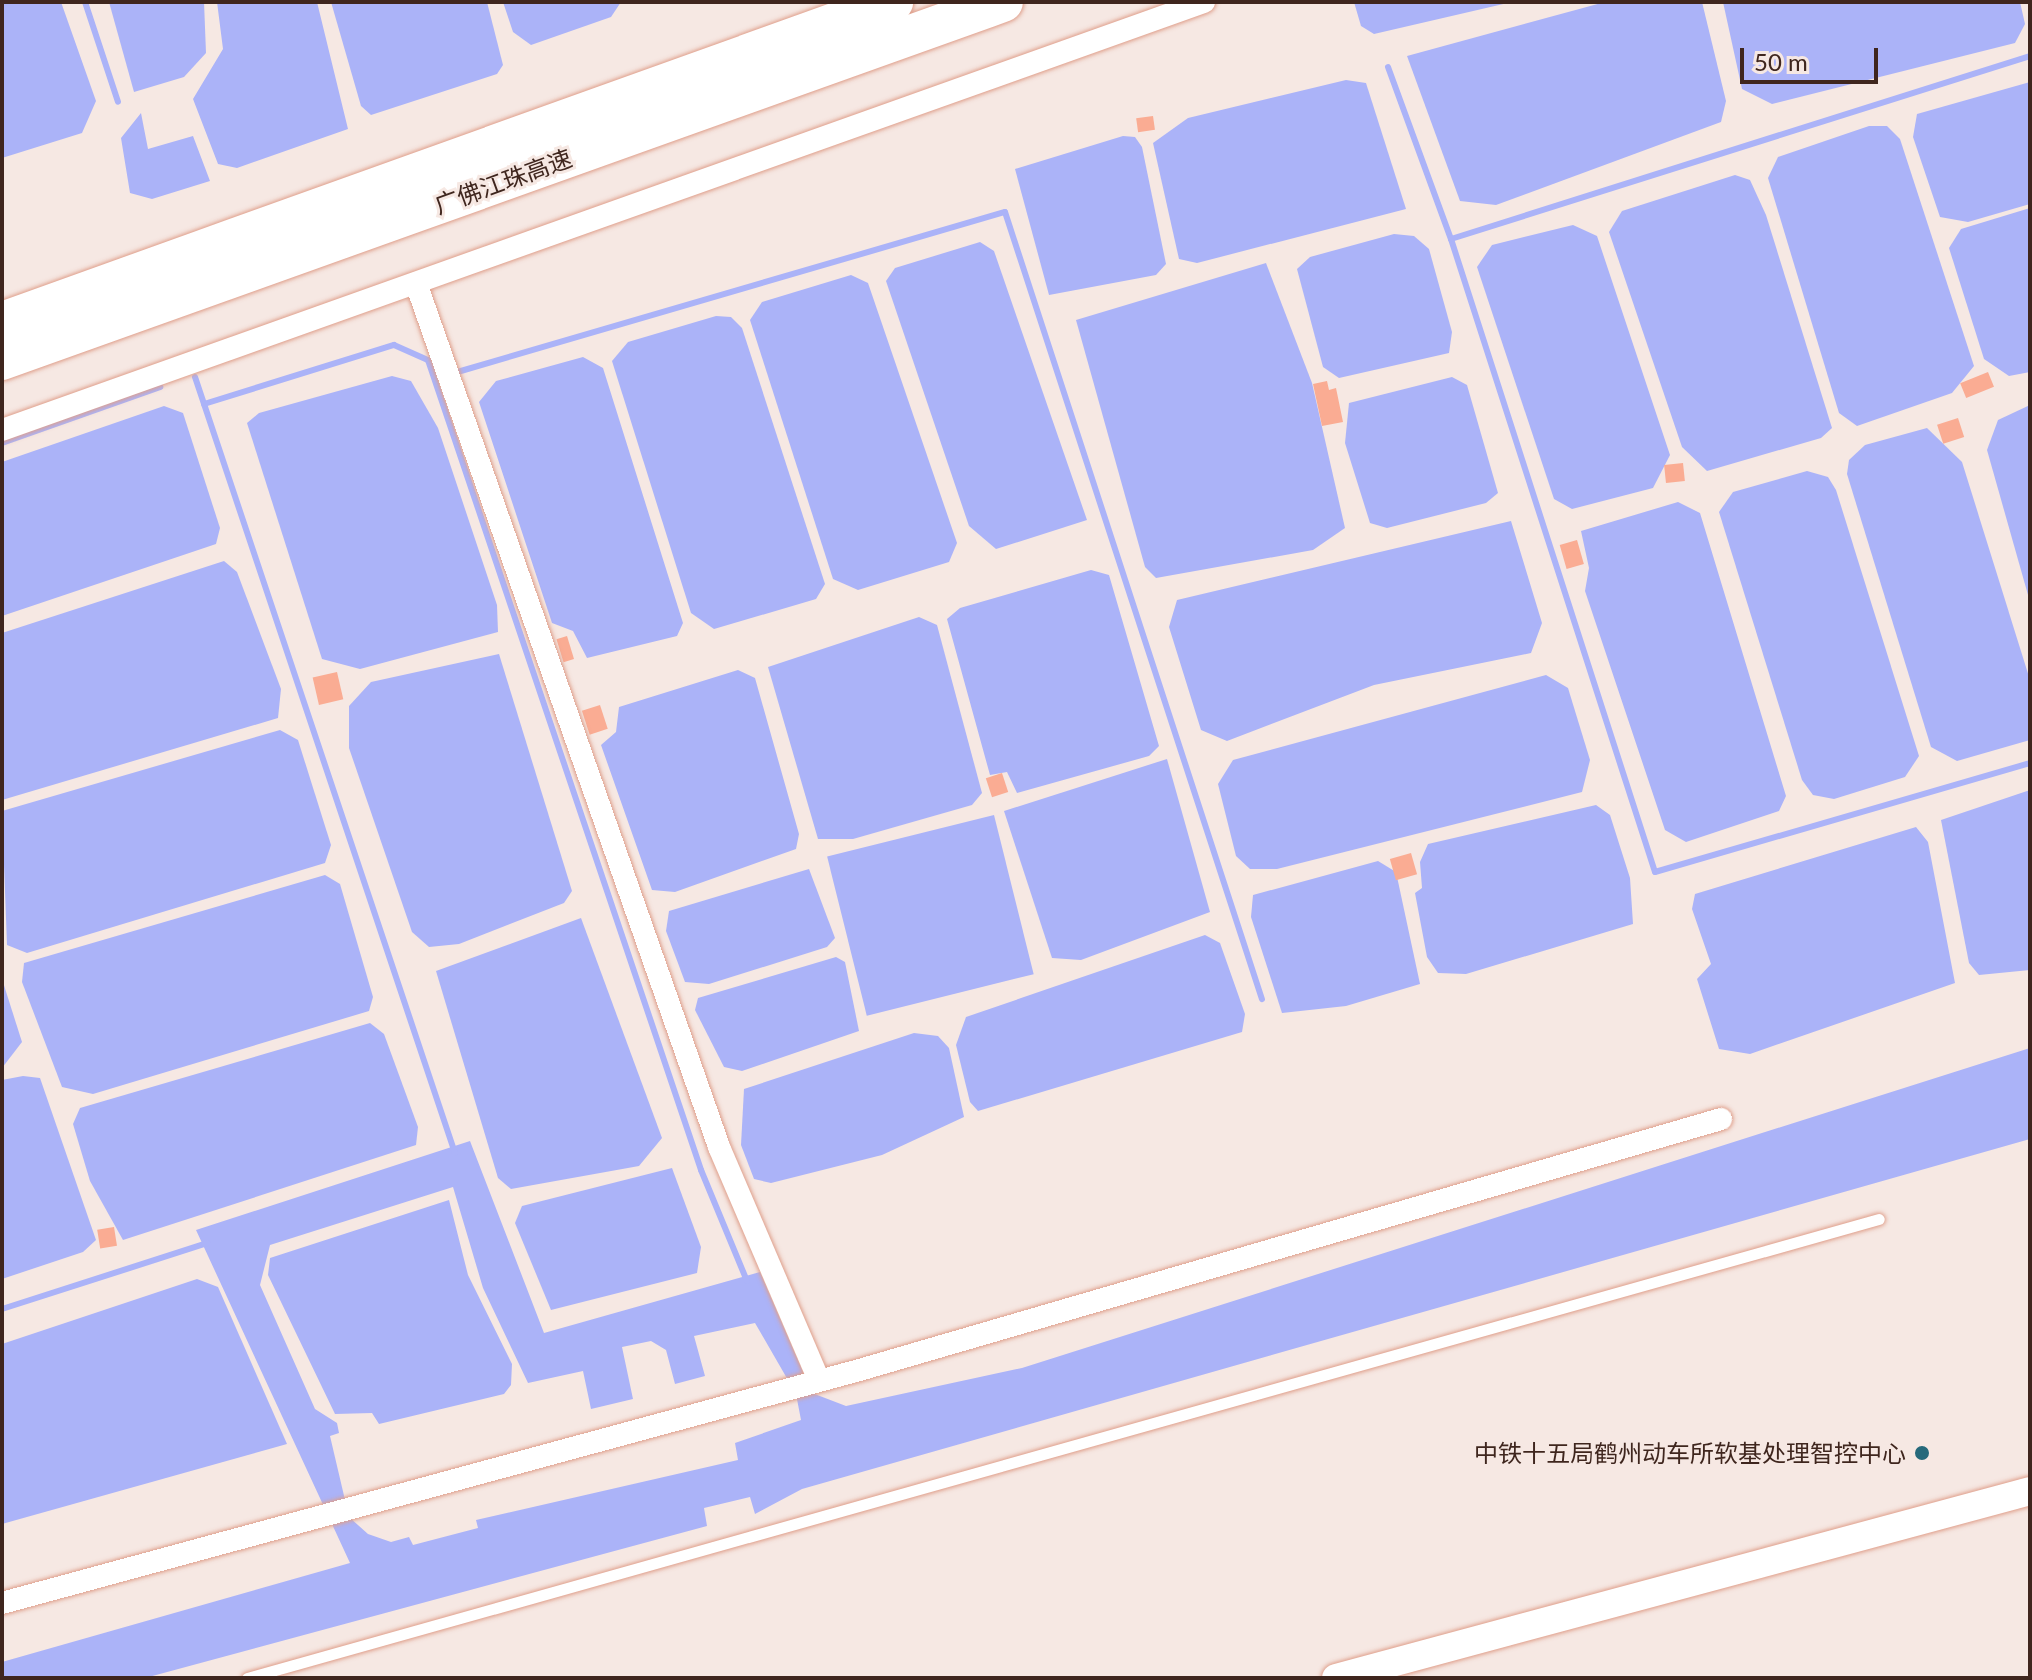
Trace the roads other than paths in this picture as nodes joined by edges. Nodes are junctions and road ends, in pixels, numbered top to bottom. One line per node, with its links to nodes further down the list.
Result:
1 (893, 2): 5 (highway, 广佛江珠高速)
2 (1003, 2): 6 (highway, 广佛江珠高速)
3 (1204, 2): 4 (street)
4 (416, 283): 7 (street); 10 (street)
5 (2, 322)
6 (2, 360)
7 (2, 430)
8 (1721, 1119): 10 (street)
9 (1879, 1219): 13 (lane)
10 (817, 1376): 12 (street)
11 (2030, 1491): 14 (street)
12 (2, 1603)
13 (247, 1678)
14 (1336, 1678)

